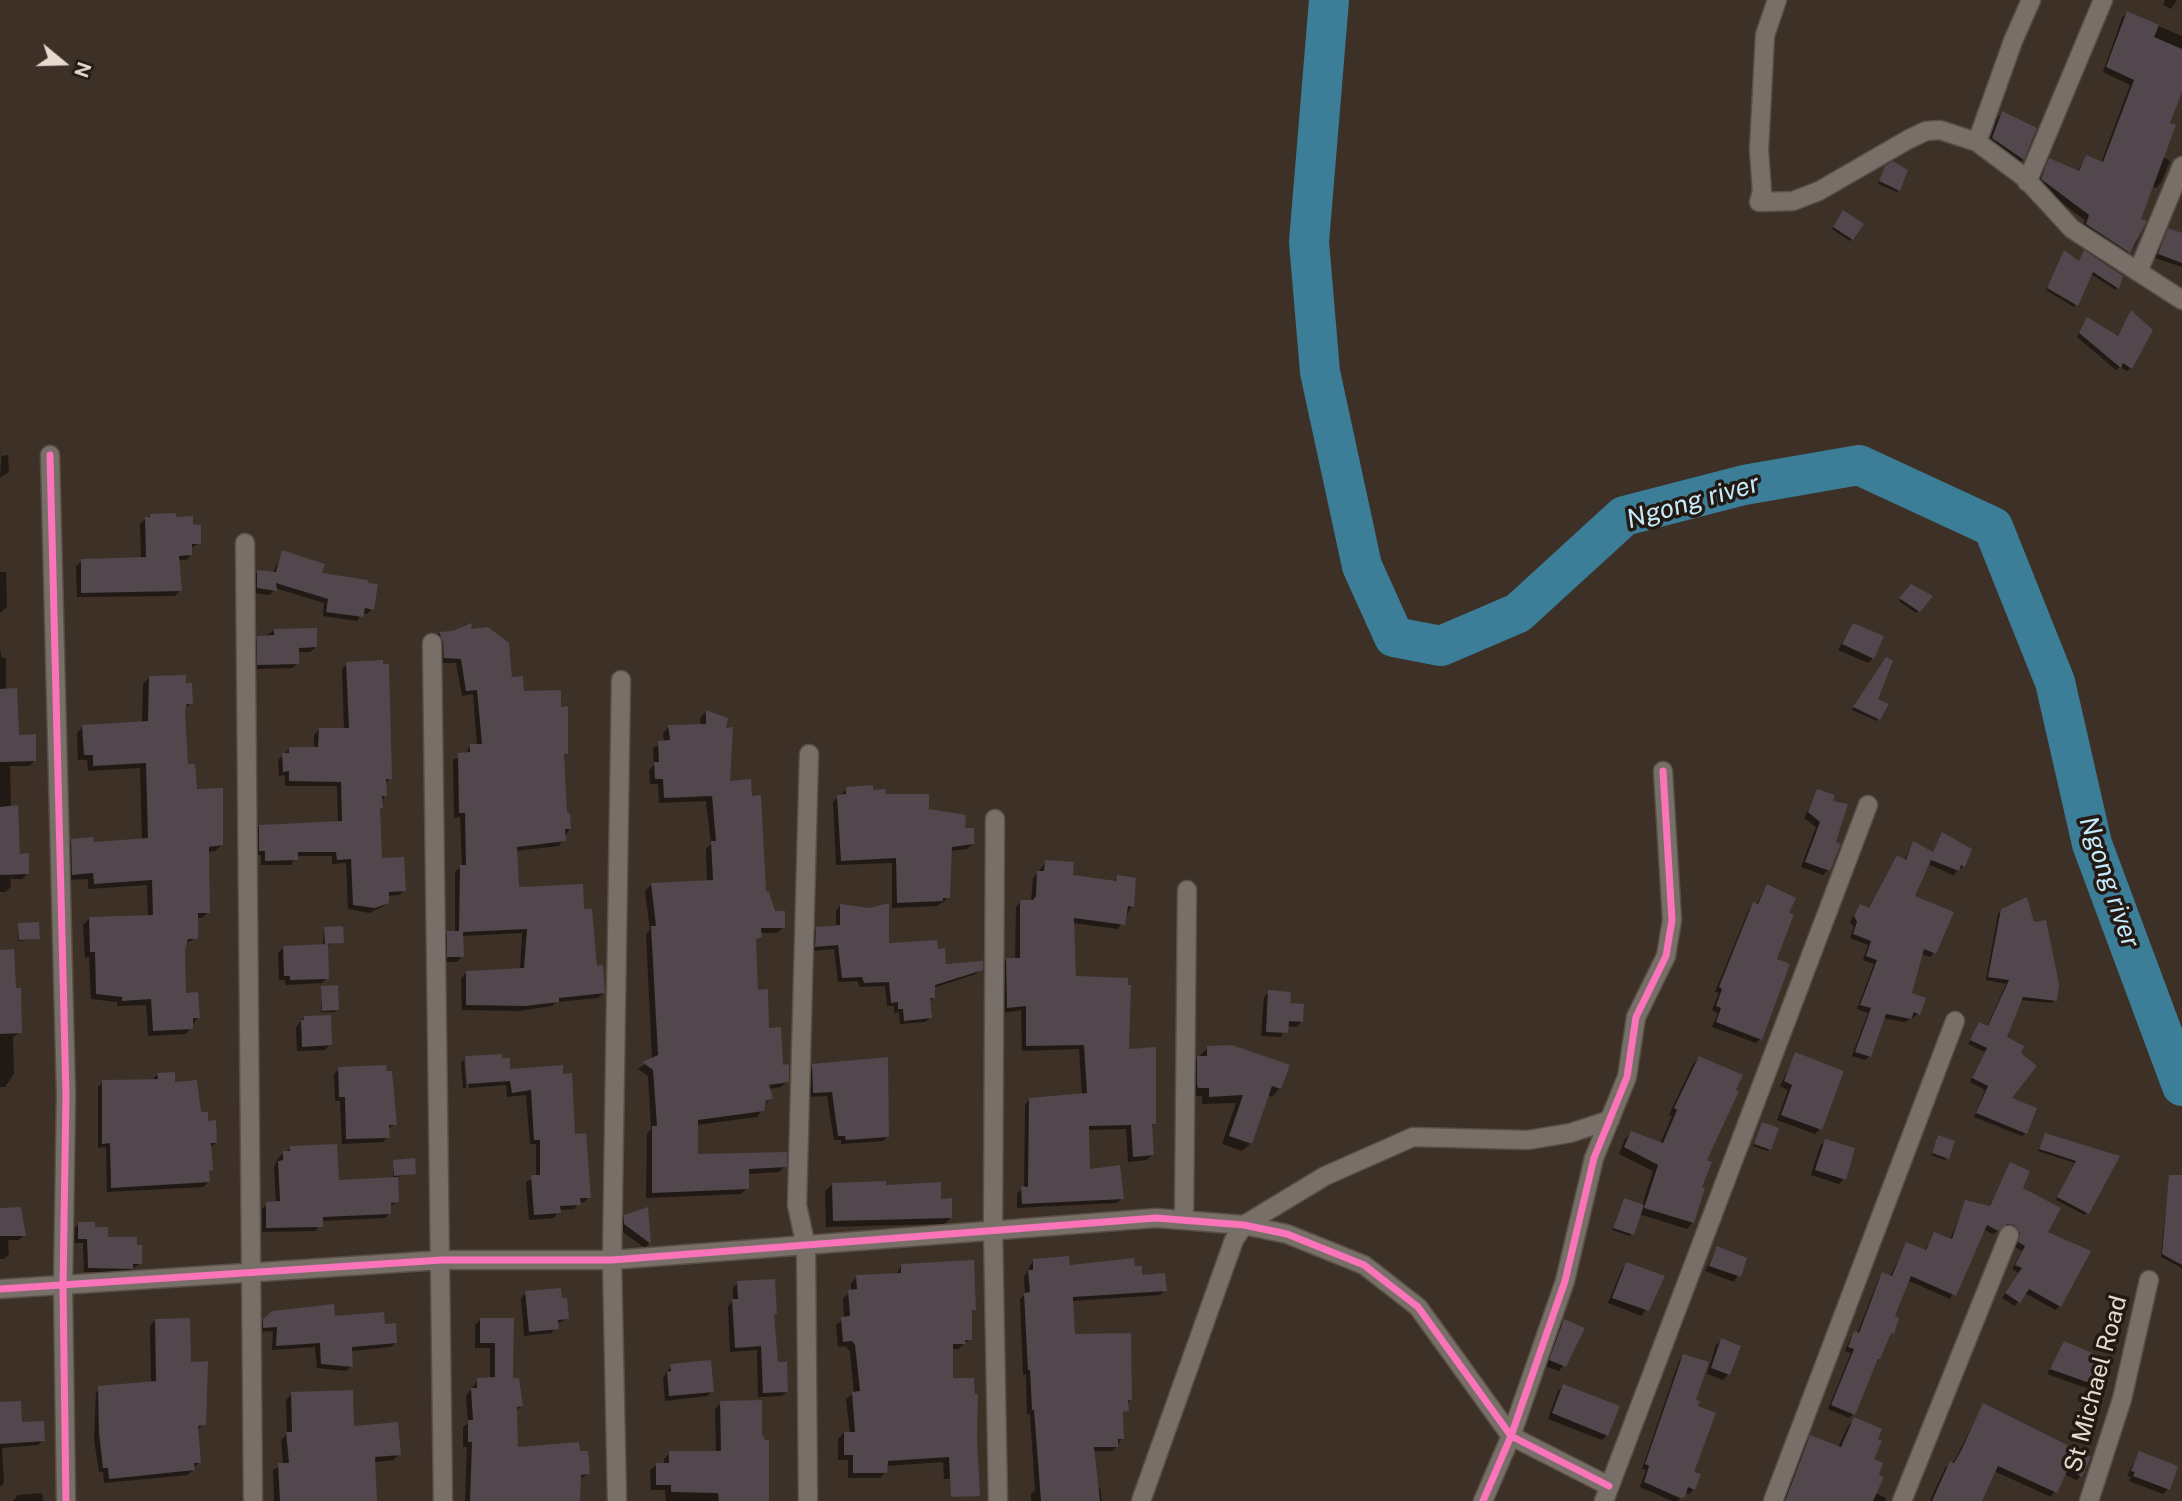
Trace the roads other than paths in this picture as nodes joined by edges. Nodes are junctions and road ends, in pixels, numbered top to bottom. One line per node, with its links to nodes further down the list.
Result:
1 (1777, 0): 4 (street)
2 (2031, 0): 4 (street)
3 (2104, 0): 6 (street)
4 (1977, 142): 6 (street)
5 (2182, 166): 7 (street)
6 (2027, 182): 7 (street)
7 (2138, 272): 8 (street)
8 (2182, 300)
9 (50, 455): 29 (street)
10 (245, 543): 27 (street)
11 (432, 643): 25 (street)
12 (621, 680): 26 (street)
13 (808, 754): 24 (street)
14 (1663, 771): 19 (street)
15 (1868, 805): 32 (street)
16 (995, 819): 22 (street)
17 (1187, 891): 20 (street)
18 (1955, 1021): 41 (street)
19 (1609, 1120): 21 (street); 31 (street)
20 (1184, 1219): 21 (street); 22 (street)
21 (1244, 1225): 31 (street); 39 (street)
22 (993, 1229): 24 (street); 38 (street)
23 (2010, 1235): 42 (street)
24 (806, 1247): 26 (street); 37 (street)
25 (442, 1260): 26 (street); 27 (street); 35 (street)
26 (612, 1260): 36 (street)
27 (253, 1274): 29 (street); 34 (street)
28 (2149, 1280): 43 (street, St Michael Road)
29 (63, 1287): 30 (street); 33 (street)
30 (0, 1289)
31 (1511, 1436): 32 (street); 40 (street)
32 (1607, 1494)
33 (66, 1501)
34 (253, 1501)
35 (443, 1501)
36 (617, 1501)
37 (808, 1501)
38 (998, 1501)
39 (1140, 1501)
40 (1483, 1501)
41 (1773, 1501)
42 (1902, 1501)
43 (2089, 1501)

